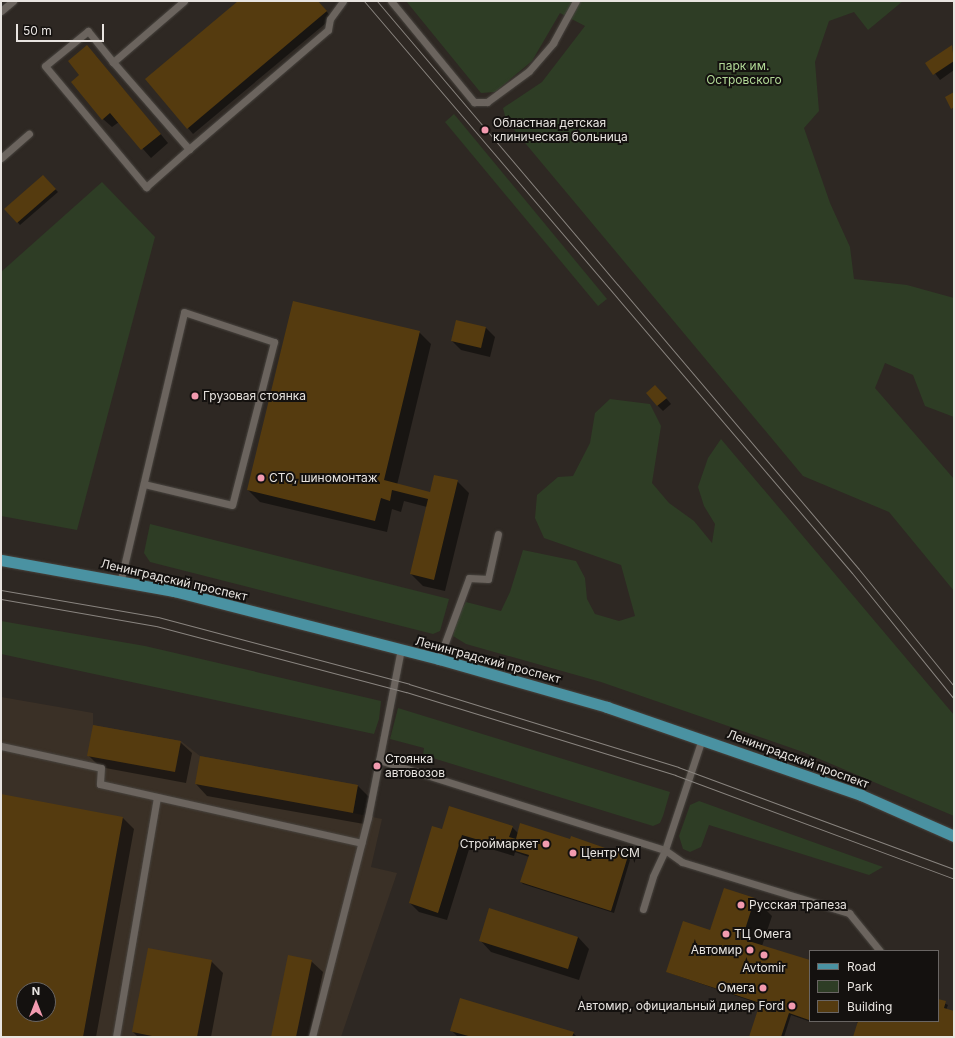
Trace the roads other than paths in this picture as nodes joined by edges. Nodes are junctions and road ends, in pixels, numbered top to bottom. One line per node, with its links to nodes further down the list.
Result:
1 (13, 1): 6 (lane)
2 (184, 1): 7 (lane)
3 (343, 1): 9 (lane)
4 (391, 1): 5 (lane)
5 (576, 1)
6 (1, 11)
7 (113, 62): 9 (lane); 9 (lane)
8 (29, 134): 10 (lane)
9 (189, 149)
10 (1, 158)
11 (144, 484): 11 (lane); 14 (lane)
12 (498, 534): 16 (lane)
13 (1, 560): 14 (main road, Ленинградский проспект)
14 (120, 579): 15 (main road, Ленинградский проспект)
15 (401, 649): 16 (main road, Ленинградский проспект); 19 (lane)
16 (439, 659): 17 (main road, Ленинградский проспект)
17 (702, 738): 21 (main road, Ленинградский проспект); 23 (lane)
18 (1, 746): 20 (lane)
19 (379, 760): 22 (lane); 23 (lane)
20 (157, 797): 22 (lane); 26 (lane)
21 (954, 836)
22 (361, 843): 27 (lane)
23 (665, 850): 24 (lane); 25 (lane)
24 (643, 909)
25 (879, 950)
26 (116, 1037)
27 (312, 1037)

